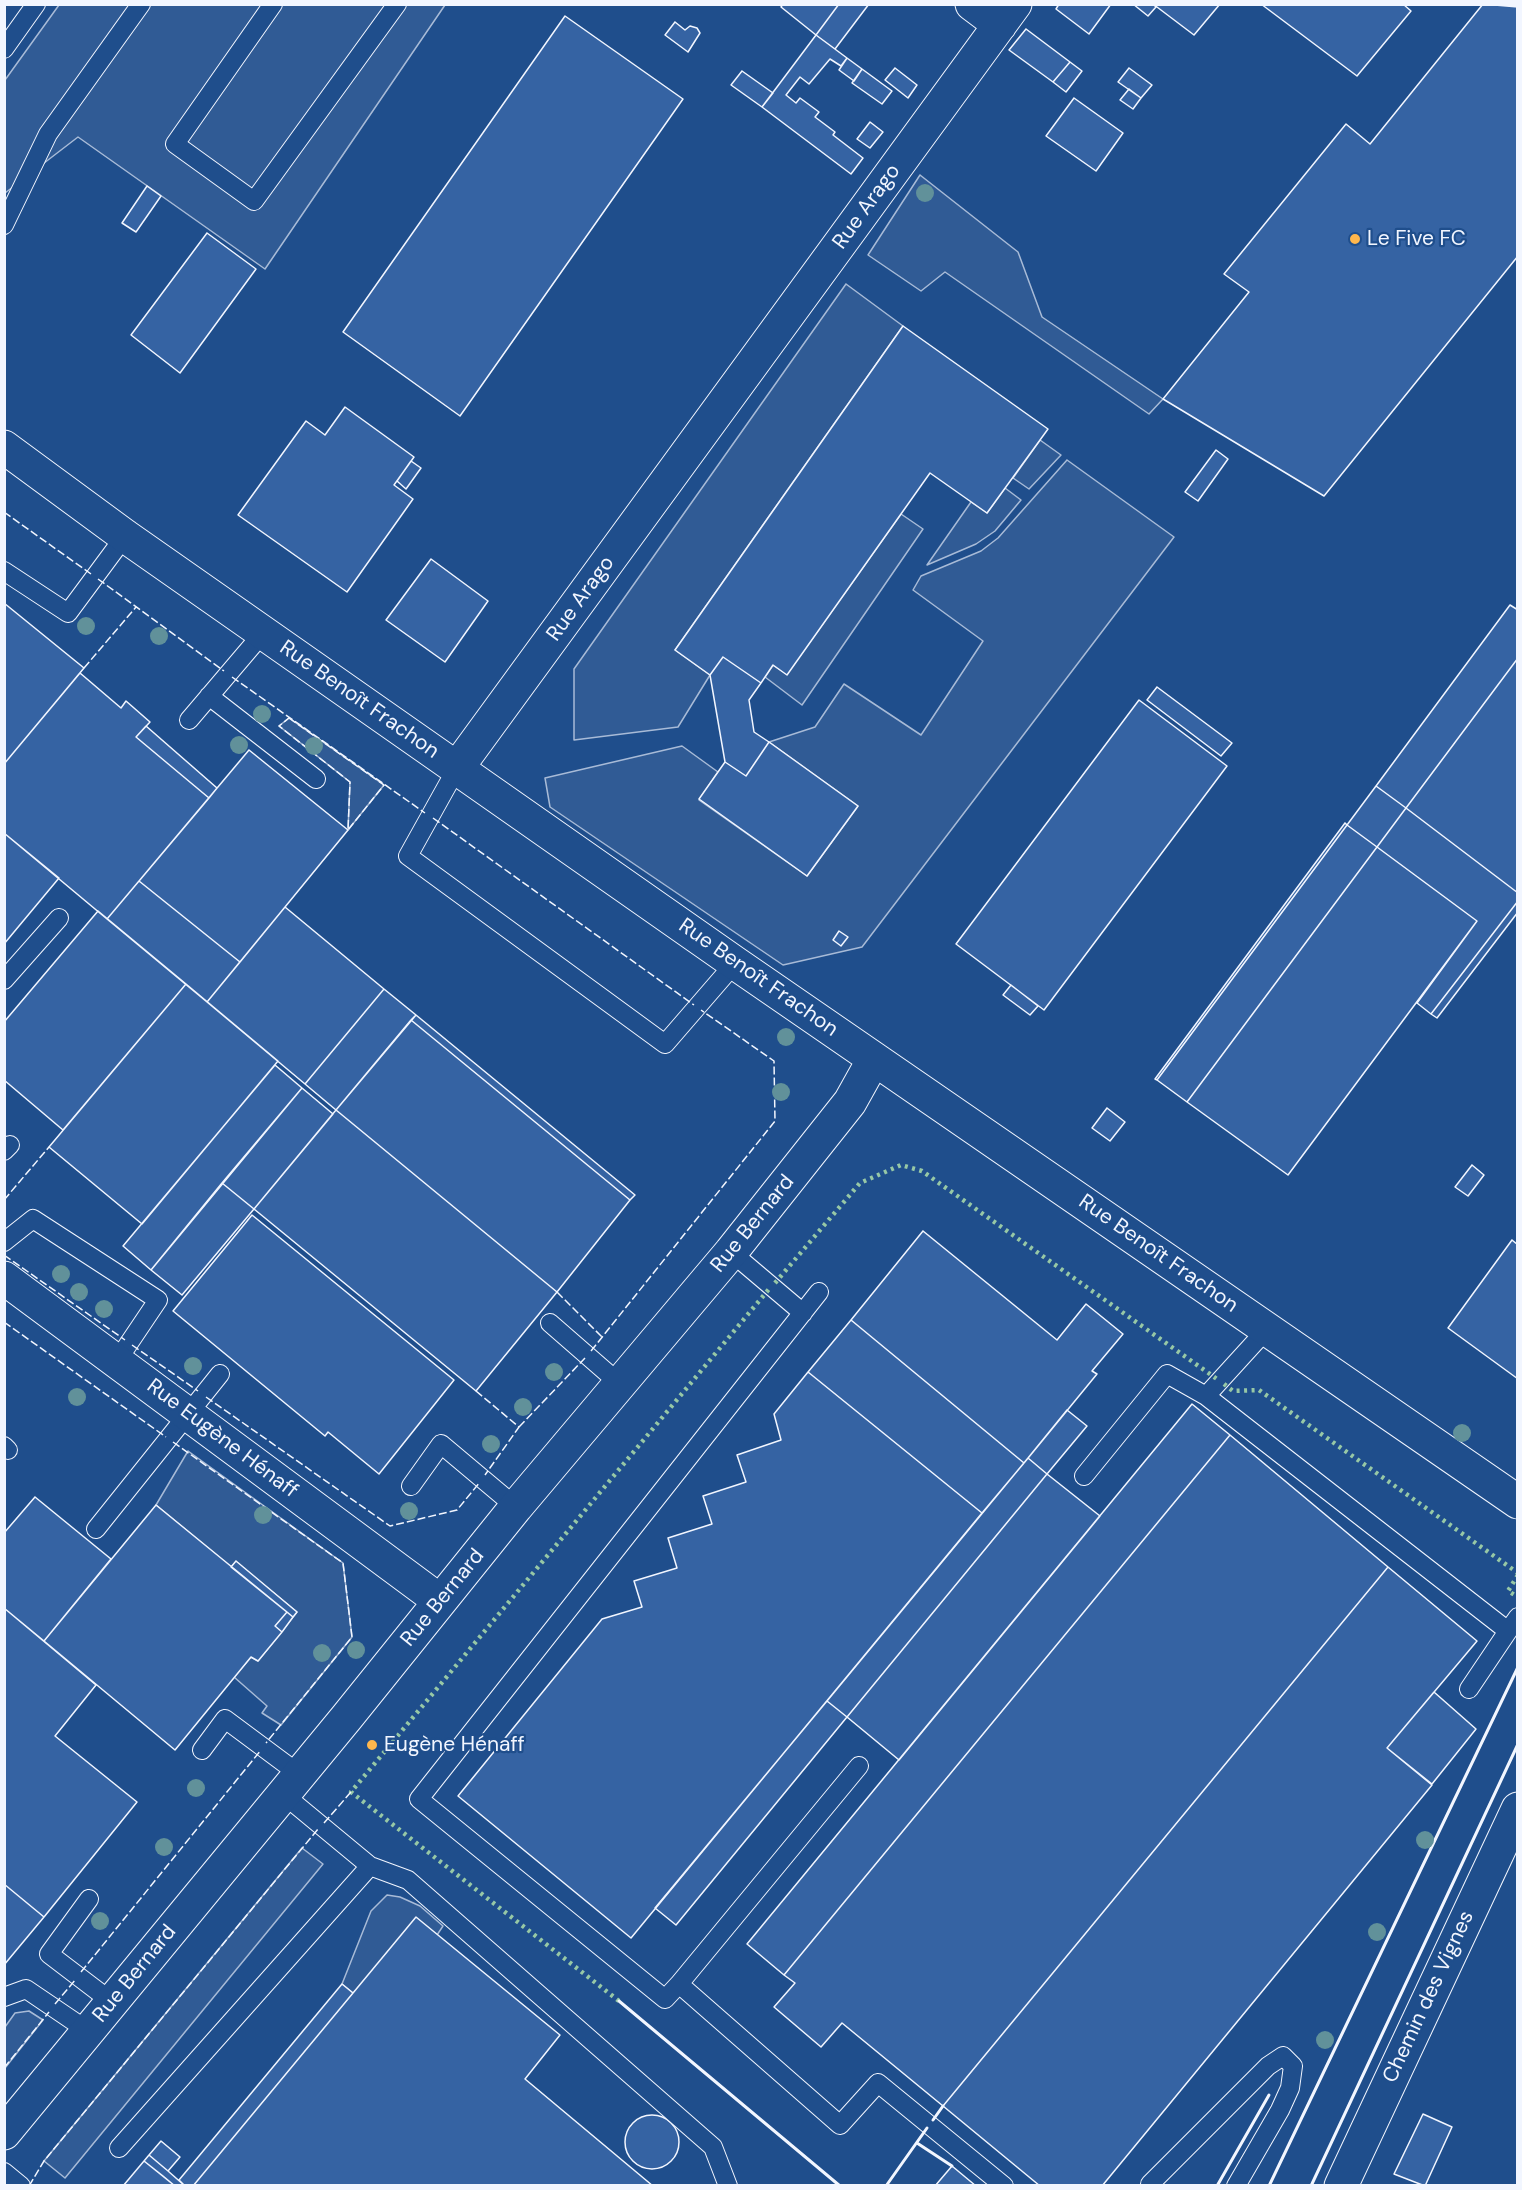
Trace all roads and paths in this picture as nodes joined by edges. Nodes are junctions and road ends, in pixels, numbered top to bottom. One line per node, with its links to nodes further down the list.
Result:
1 (36, 4): 7 (lane)
2 (141, 4): 8 (lane)
3 (273, 4): 4 (lane)
4 (397, 4)
5 (972, 4): 6 (street)
6 (1008, 15): 15 (street, Rue Arago)
7 (4, 49)
8 (4, 225)
9 (4, 447): 10 (street, Rue Benoît Frachon)
10 (124, 536): 11 (lane); 12 (street, Rue Benoît Frachon)
11 (4, 571)
12 (263, 633): 13 (lane); 15 (street, Rue Benoît Frachon)
13 (209, 696): 14 (lane); 16 (lane)
14 (189, 720)
15 (457, 768): 18 (street, Rue Benoît Frachon); 18 (lane, Rue Arago)
16 (316, 779)
17 (59, 918): 19 (lane)
18 (735, 963): 20 (street, Rue Benoît Frachon)
19 (4, 980)
20 (874, 1059): 22 (street, Rue Bernard); 27 (street, Rue Benoît Frachon)
21 (4, 1242): 28 (lane)
22 (731, 1252): 25 (lane); 30 (street, Rue Bernard)
23 (4, 1278): 28 (street, Rue Eugène Hénaff)
24 (819, 1292): 25 (lane)
25 (802, 1313): 47 (lane)
26 (550, 1323): 30 (lane)
27 (1267, 1329): 31 (lane); 35 (street, Rue Benoît Frachon)
28 (117, 1361): 32 (street, Rue Eugène Hénaff)
29 (220, 1374): 32 (lane)
30 (620, 1384): 36 (street, Rue Bernard)
31 (1206, 1396): 33 (lane); 39 (lane)
32 (188, 1414): 37 (lane); 38 (street, Rue Eugène Hénaff)
33 (1084, 1476)
34 (411, 1486): 36 (lane)
35 (1518, 1502)
36 (516, 1507): 38 (street, Rue Bernard)
37 (96, 1529)
38 (440, 1601): 43 (street, Rue Bernard)
39 (1513, 1624): 40 (lane)
40 (1469, 1689)
41 (202, 1750): 43 (lane)
42 (859, 1766): 47 (lane)
43 (291, 1784): 45 (lane); 49 (street, Rue Bernard)
44 (1518, 1809): 59 (street, Chemin des Vignes)
45 (370, 1866): 52 (lane); 56 (lane)
46 (89, 1899): 49 (lane)
47 (679, 1984): 57 (lane)
48 (4, 1997): 50 (lane)
49 (112, 2002): 50 (street, Rue Bernard)
50 (88, 2031): 51 (street, Rue Bernard)
51 (9, 2119)
52 (119, 2148)
53 (4, 2172): 55 (lane)
54 (1150, 2184): 58 (lane)
55 (21, 2186)
56 (728, 2186)
57 (1004, 2186)
58 (1236, 2186)
59 (1341, 2186)

